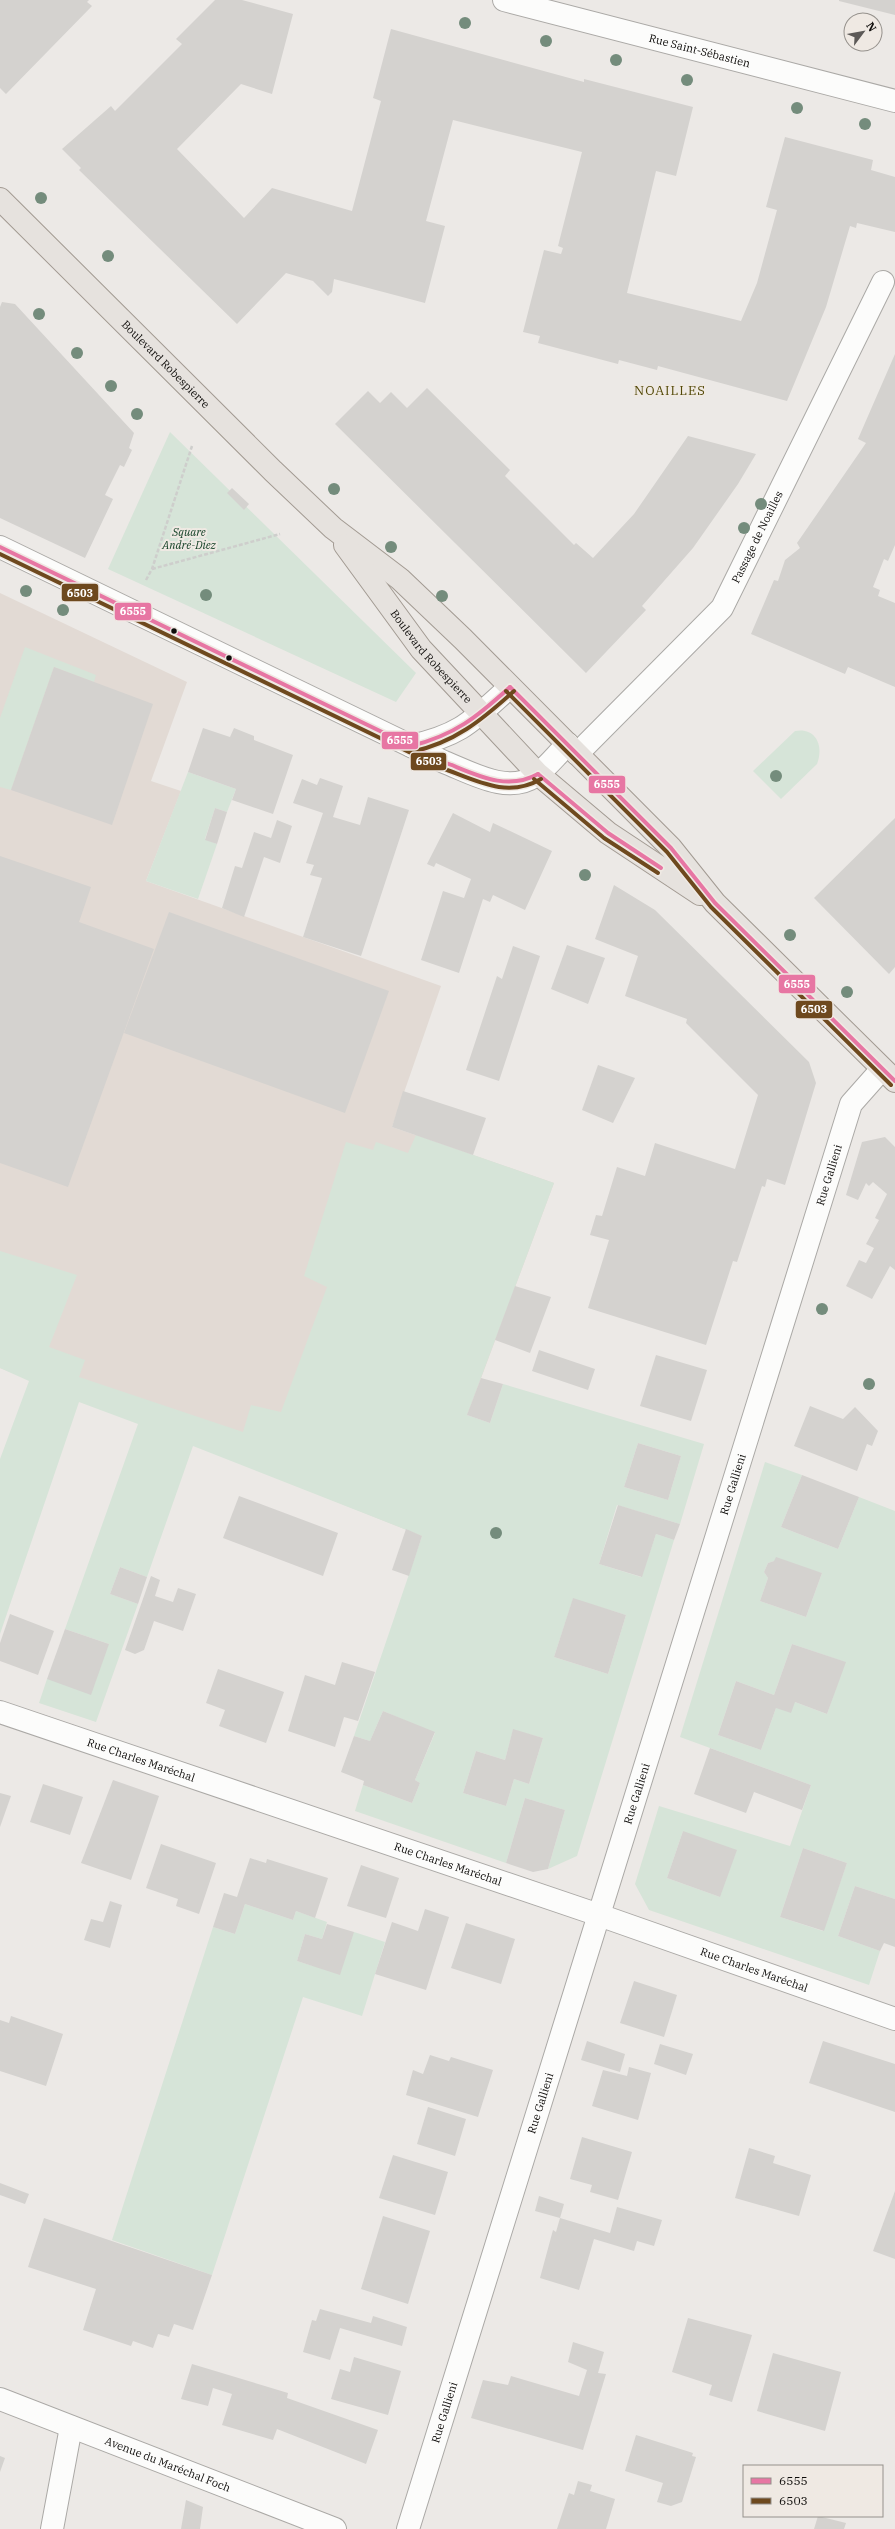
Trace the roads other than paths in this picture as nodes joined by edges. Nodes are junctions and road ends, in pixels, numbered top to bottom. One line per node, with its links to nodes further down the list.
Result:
1 (504, 0): 2 (street, Rue Saint-Sébastien)
2 (895, 101)
3 (0, 199): 5 (main road, Boulevard Robespierre)
4 (883, 282): 10 (street, Passage de Noailles)
5 (333, 528): 7 (main road, Boulevard Robespierre); 8 (main road, Boulevard Robespierre)
6 (0, 547): 9 (street)
7 (510, 687): 8 (street); 10 (main road, Boulevard Robespierre)
8 (480, 713): 9 (street); 11 (main road, Boulevard Robespierre)
9 (411, 746): 11 (street)
10 (572, 749): 11 (street, Passage de Noailles); 12 (main road, Boulevard Robespierre)
11 (538, 774): 12 (main road, Boulevard Robespierre)
12 (715, 903): 13 (main road, Boulevard Robespierre)
13 (889, 1075): 15 (street, Rue Gallieni)
14 (0, 1712): 15 (street, Rue Charles Maréchal)
15 (599, 1915): 16 (street, Rue Charles Maréchal); 21 (street, Rue Gallieni)
16 (895, 2018)
17 (0, 2399): 18 (street, Avenue du Maréchal Foch)
18 (71, 2427): 19 (street); 20 (street, Avenue du Maréchal Foch)
19 (52, 2529)
20 (335, 2529)
21 (408, 2529)

